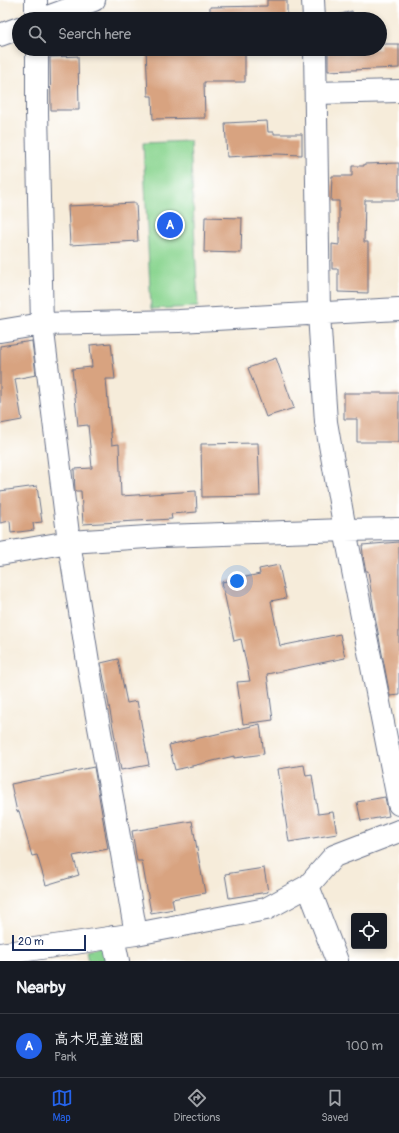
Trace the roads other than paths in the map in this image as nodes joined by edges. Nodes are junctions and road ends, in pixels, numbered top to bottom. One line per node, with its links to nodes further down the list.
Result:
1 (36, 0): 4 (street)
2 (94, 0): 5 (street)
3 (313, 0): 6 (street)
4 (36, 12)
5 (61, 12)
6 (314, 12)
7 (12, 31): 8 (street)
8 (0, 35)
9 (36, 56): 15 (street)
10 (315, 56): 12 (street)
11 (399, 91): 12 (street)
12 (316, 93): 14 (street)
13 (399, 309): 14 (street)
14 (319, 314): 15 (street); 18 (street)
15 (42, 324): 16 (street); 19 (street)
16 (0, 331)
17 (399, 529): 18 (street)
18 (345, 530): 19 (street); 21 (street)
19 (68, 542): 20 (street); 24 (street)
20 (0, 554)
21 (399, 804)
22 (399, 831): 23 (street)
23 (308, 886): 24 (street); 28 (street)
24 (136, 934): 25 (street)
25 (113, 937): 26 (street); 27 (street)
26 (0, 954)
27 (118, 961)
28 (337, 961)

